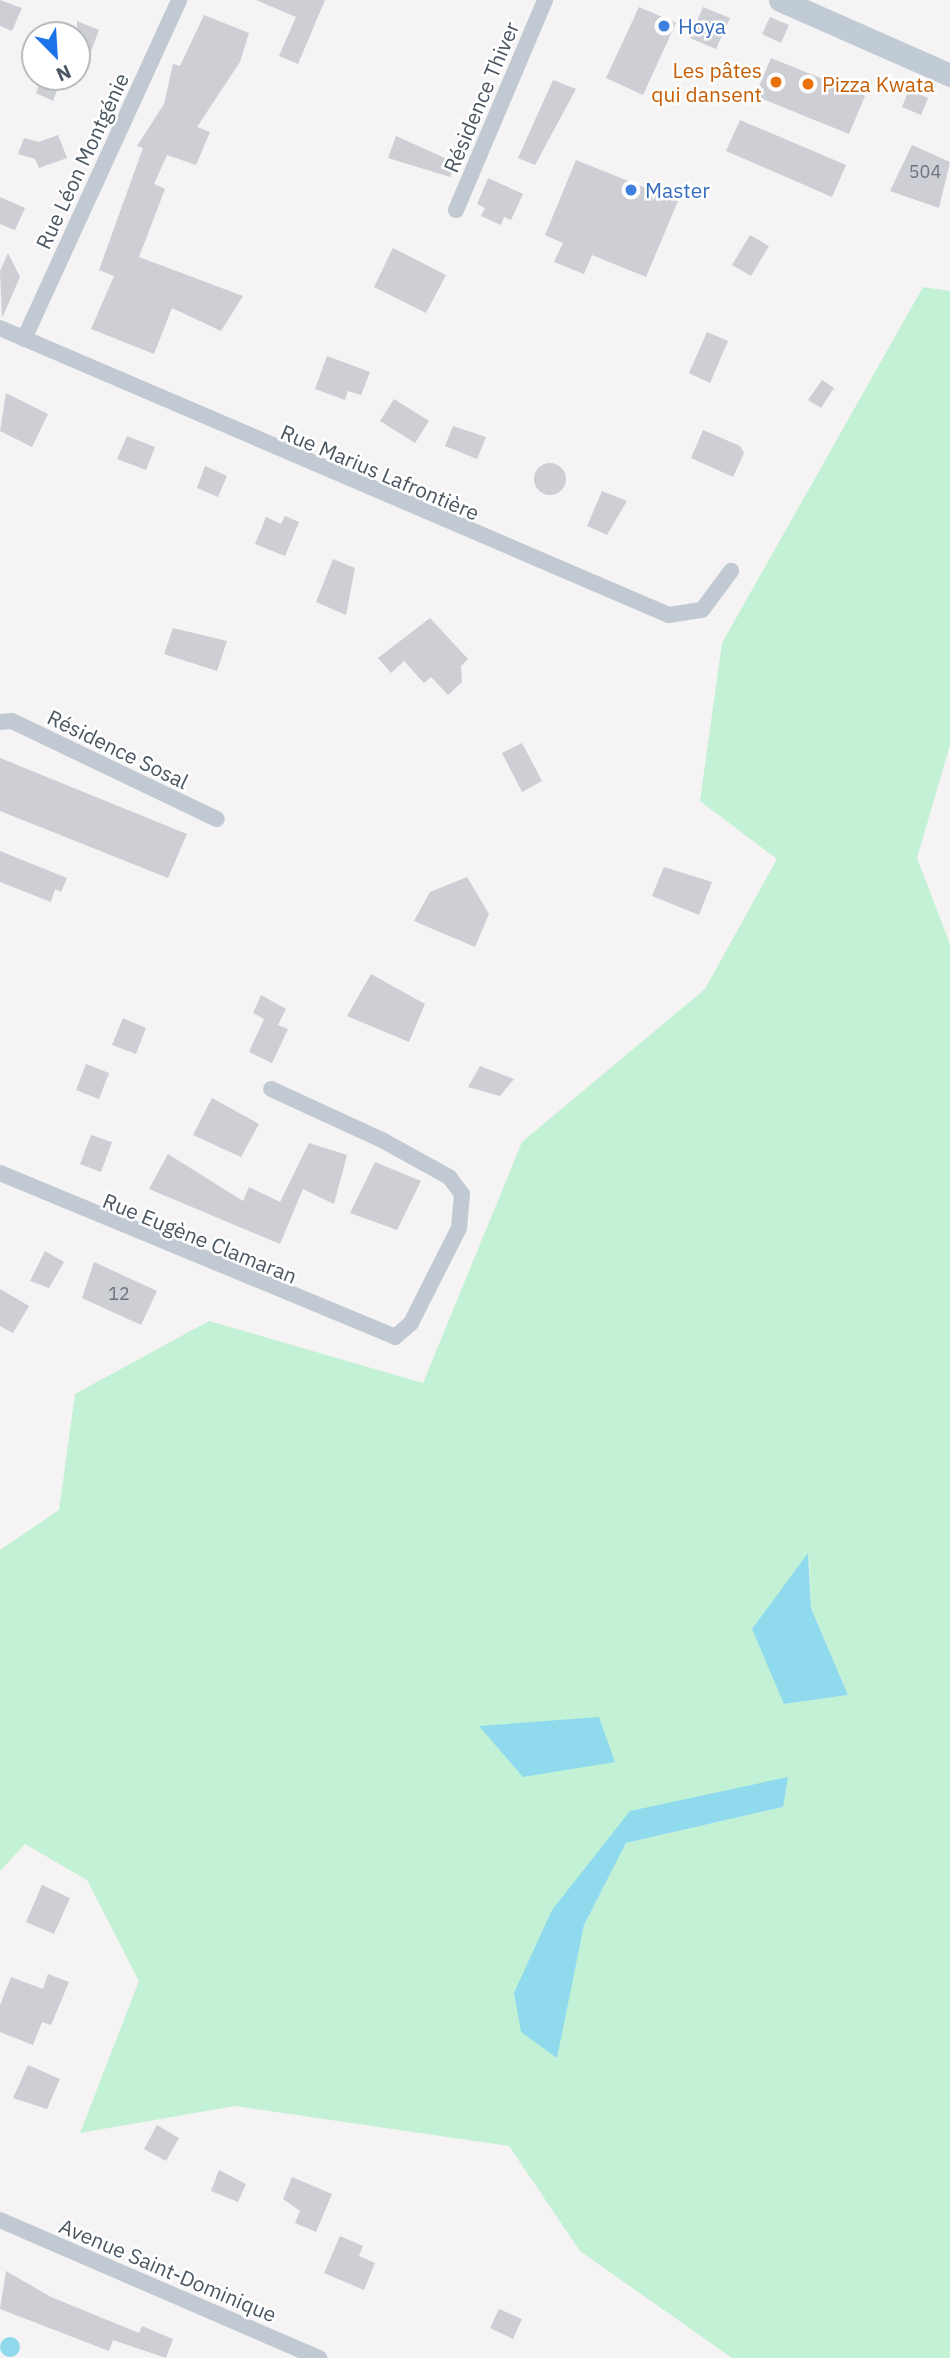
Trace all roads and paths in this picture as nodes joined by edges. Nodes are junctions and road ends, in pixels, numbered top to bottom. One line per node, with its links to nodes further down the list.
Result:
1 (179, 0): 7 (street, Rue Léon Montgénie)
2 (545, 0): 5 (street, Résidence Thiver)
3 (780, 0): 4 (main road)
4 (950, 75)
5 (456, 210)
6 (0, 328): 7 (street, Rue Marius Lafrontière)
7 (24, 339): 8 (street, Rue Marius Lafrontière)
8 (731, 571)
9 (0, 722): 10 (street, Résidence Sosal)
10 (217, 819)
11 (271, 1089): 12 (street, Rue Eugène Clamaran)
12 (0, 1173)
13 (0, 2220): 14 (street, Avenue Saint-Dominique)
14 (319, 2358)

